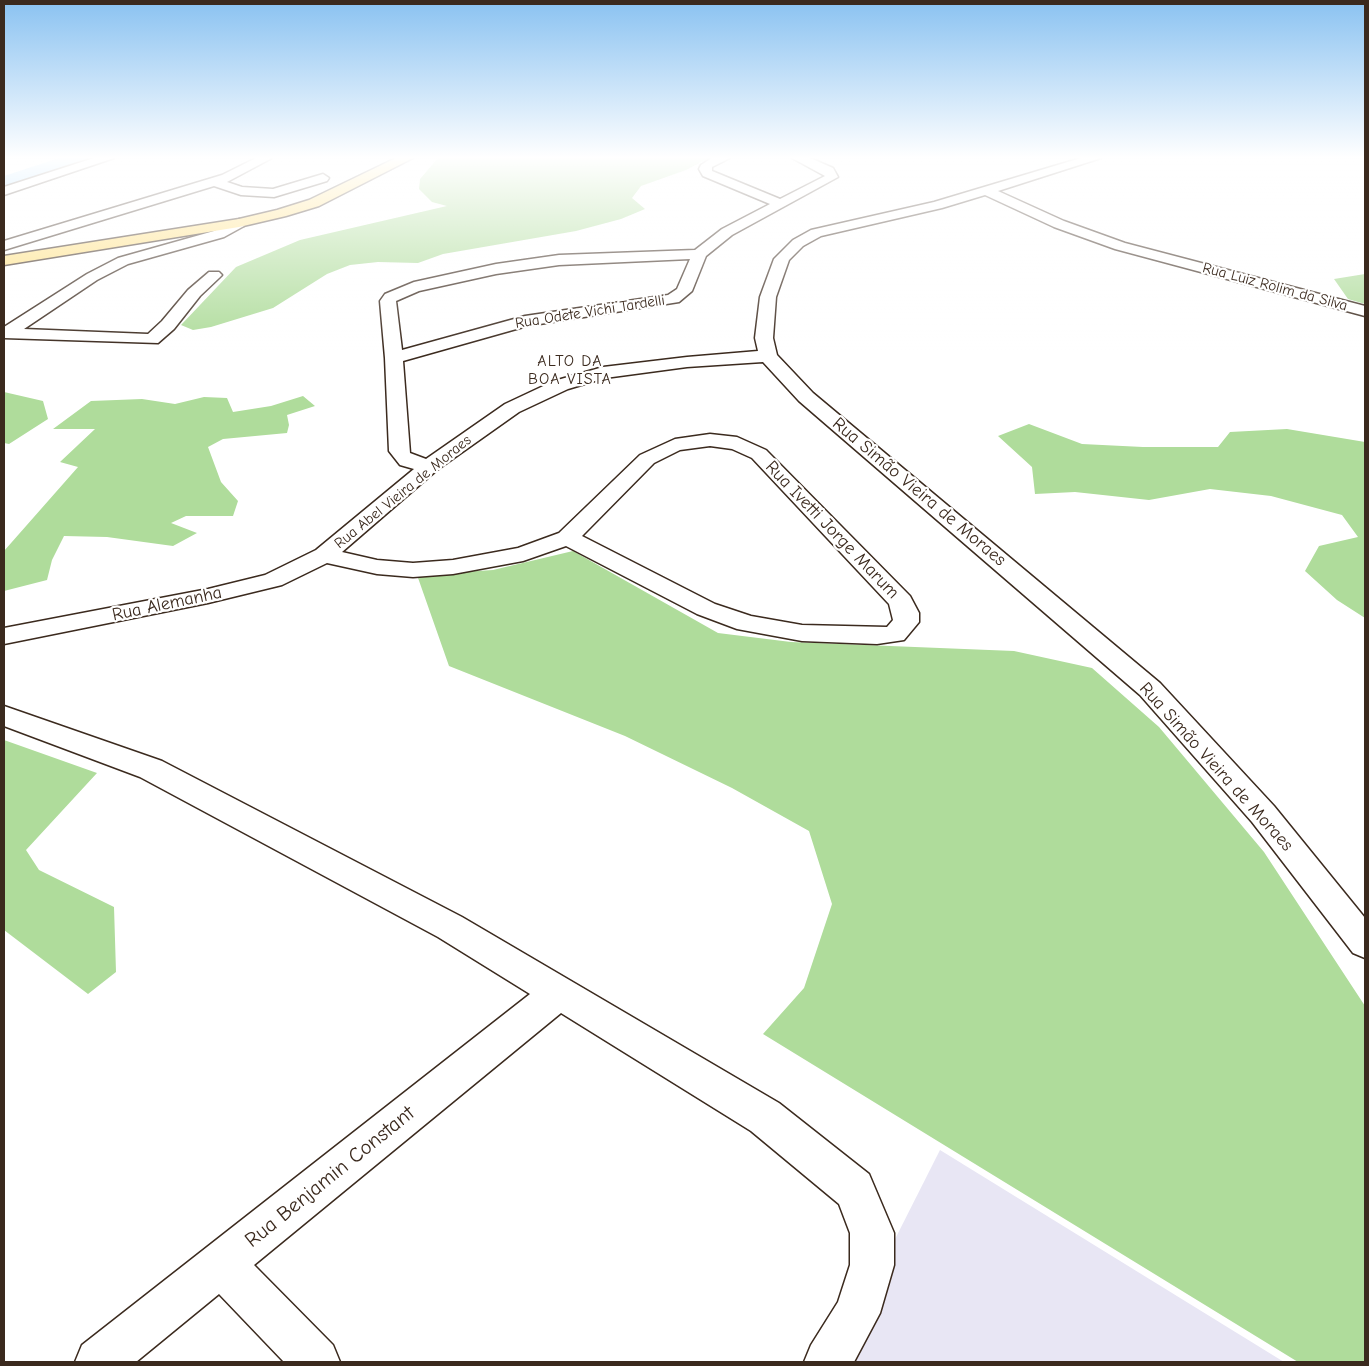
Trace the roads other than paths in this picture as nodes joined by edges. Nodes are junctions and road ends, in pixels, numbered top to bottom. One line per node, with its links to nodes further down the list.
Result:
1 (84, 222): 7 (street)
2 (244, 222): 6 (main road)
3 (745, 222): 8 (street, Rua Odete Vichi Tardelli)
4 (862, 222): 13 (street)
5 (1054, 222): 11 (street, Rua Luiz Rolim da Silva)
6 (239, 223): 9 (main road); 12 (street)
7 (4, 246)
8 (699, 254): 14 (street, Rua Odete Vichi Tardelli); 14 (street)
9 (4, 261)
10 (214, 275): 12 (street)
11 (1365, 311)
12 (5, 333)
13 (768, 356): 15 (street, Rua Abel Vieira de Moraes); 20 (street, Rua Simão Vieira de Moraes)
14 (394, 358): 15 (street)
15 (430, 466): 17 (street, Rua Abel Vieira de Moraes)
16 (566, 538): 16 (street, Rua Ivetti Jorge Marum); 17 (street, Rua Ivetti Jorge Marum)
17 (324, 555): 18 (street, Rua Alemanha)
18 (4, 636)
19 (4, 716): 21 (street)
20 (1365, 943)
21 (560, 992): 22 (street, Rua Benjamin Constant); 25 (street)
22 (222, 1264): 23 (street, Rua Benjamin Constant); 24 (street)
23 (99, 1362)
24 (316, 1362)
25 (828, 1362)

